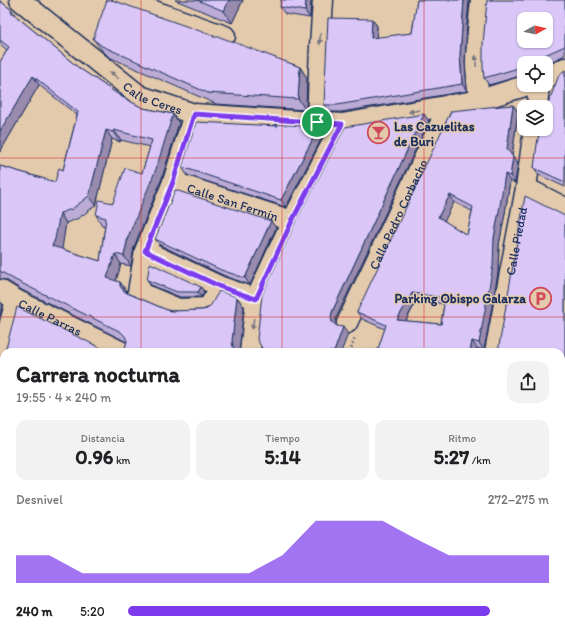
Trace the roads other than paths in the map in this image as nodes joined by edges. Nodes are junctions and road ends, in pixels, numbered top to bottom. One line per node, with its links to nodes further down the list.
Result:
1 (20, 0): 11 (street, Calle Ceres, one-way to 1)
2 (323, 0): 12 (street, one-way to 12)
3 (481, 0): 9 (street, one-way to 3)
4 (134, 2): 5 (street)
5 (225, 36)
6 (565, 68): 7 (street)
7 (553, 74)
8 (517, 88): 9 (street, Calle Ceres)
9 (480, 100): 10 (street, Calle Ceres)
10 (449, 105): 13 (street, Calle Ceres, one-way to 13); 23 (street, Calle Pedro Corbacho)
11 (194, 114): 12 (street, Calle Ceres); 15 (street)
12 (317, 122): 13 (street, Calle Ceres)
13 (342, 124): 18 (street)
14 (533, 136): 16 (street, Calle Piedad)
15 (173, 182): 18 (street, Calle San Fermín); 19 (street)
16 (526, 188): 17 (street); 27 (street, Calle Piedad)
17 (565, 208)
18 (292, 221): 22 (street)
19 (145, 251): 20 (street); 20 (street)
20 (221, 287): 22 (street)
21 (8, 295): 24 (street); 25 (street, Calle Parras)
22 (256, 299): 26 (street, one-way to 26)
23 (346, 323)
24 (2, 348)
25 (114, 348)
26 (250, 348)
27 (496, 348)

